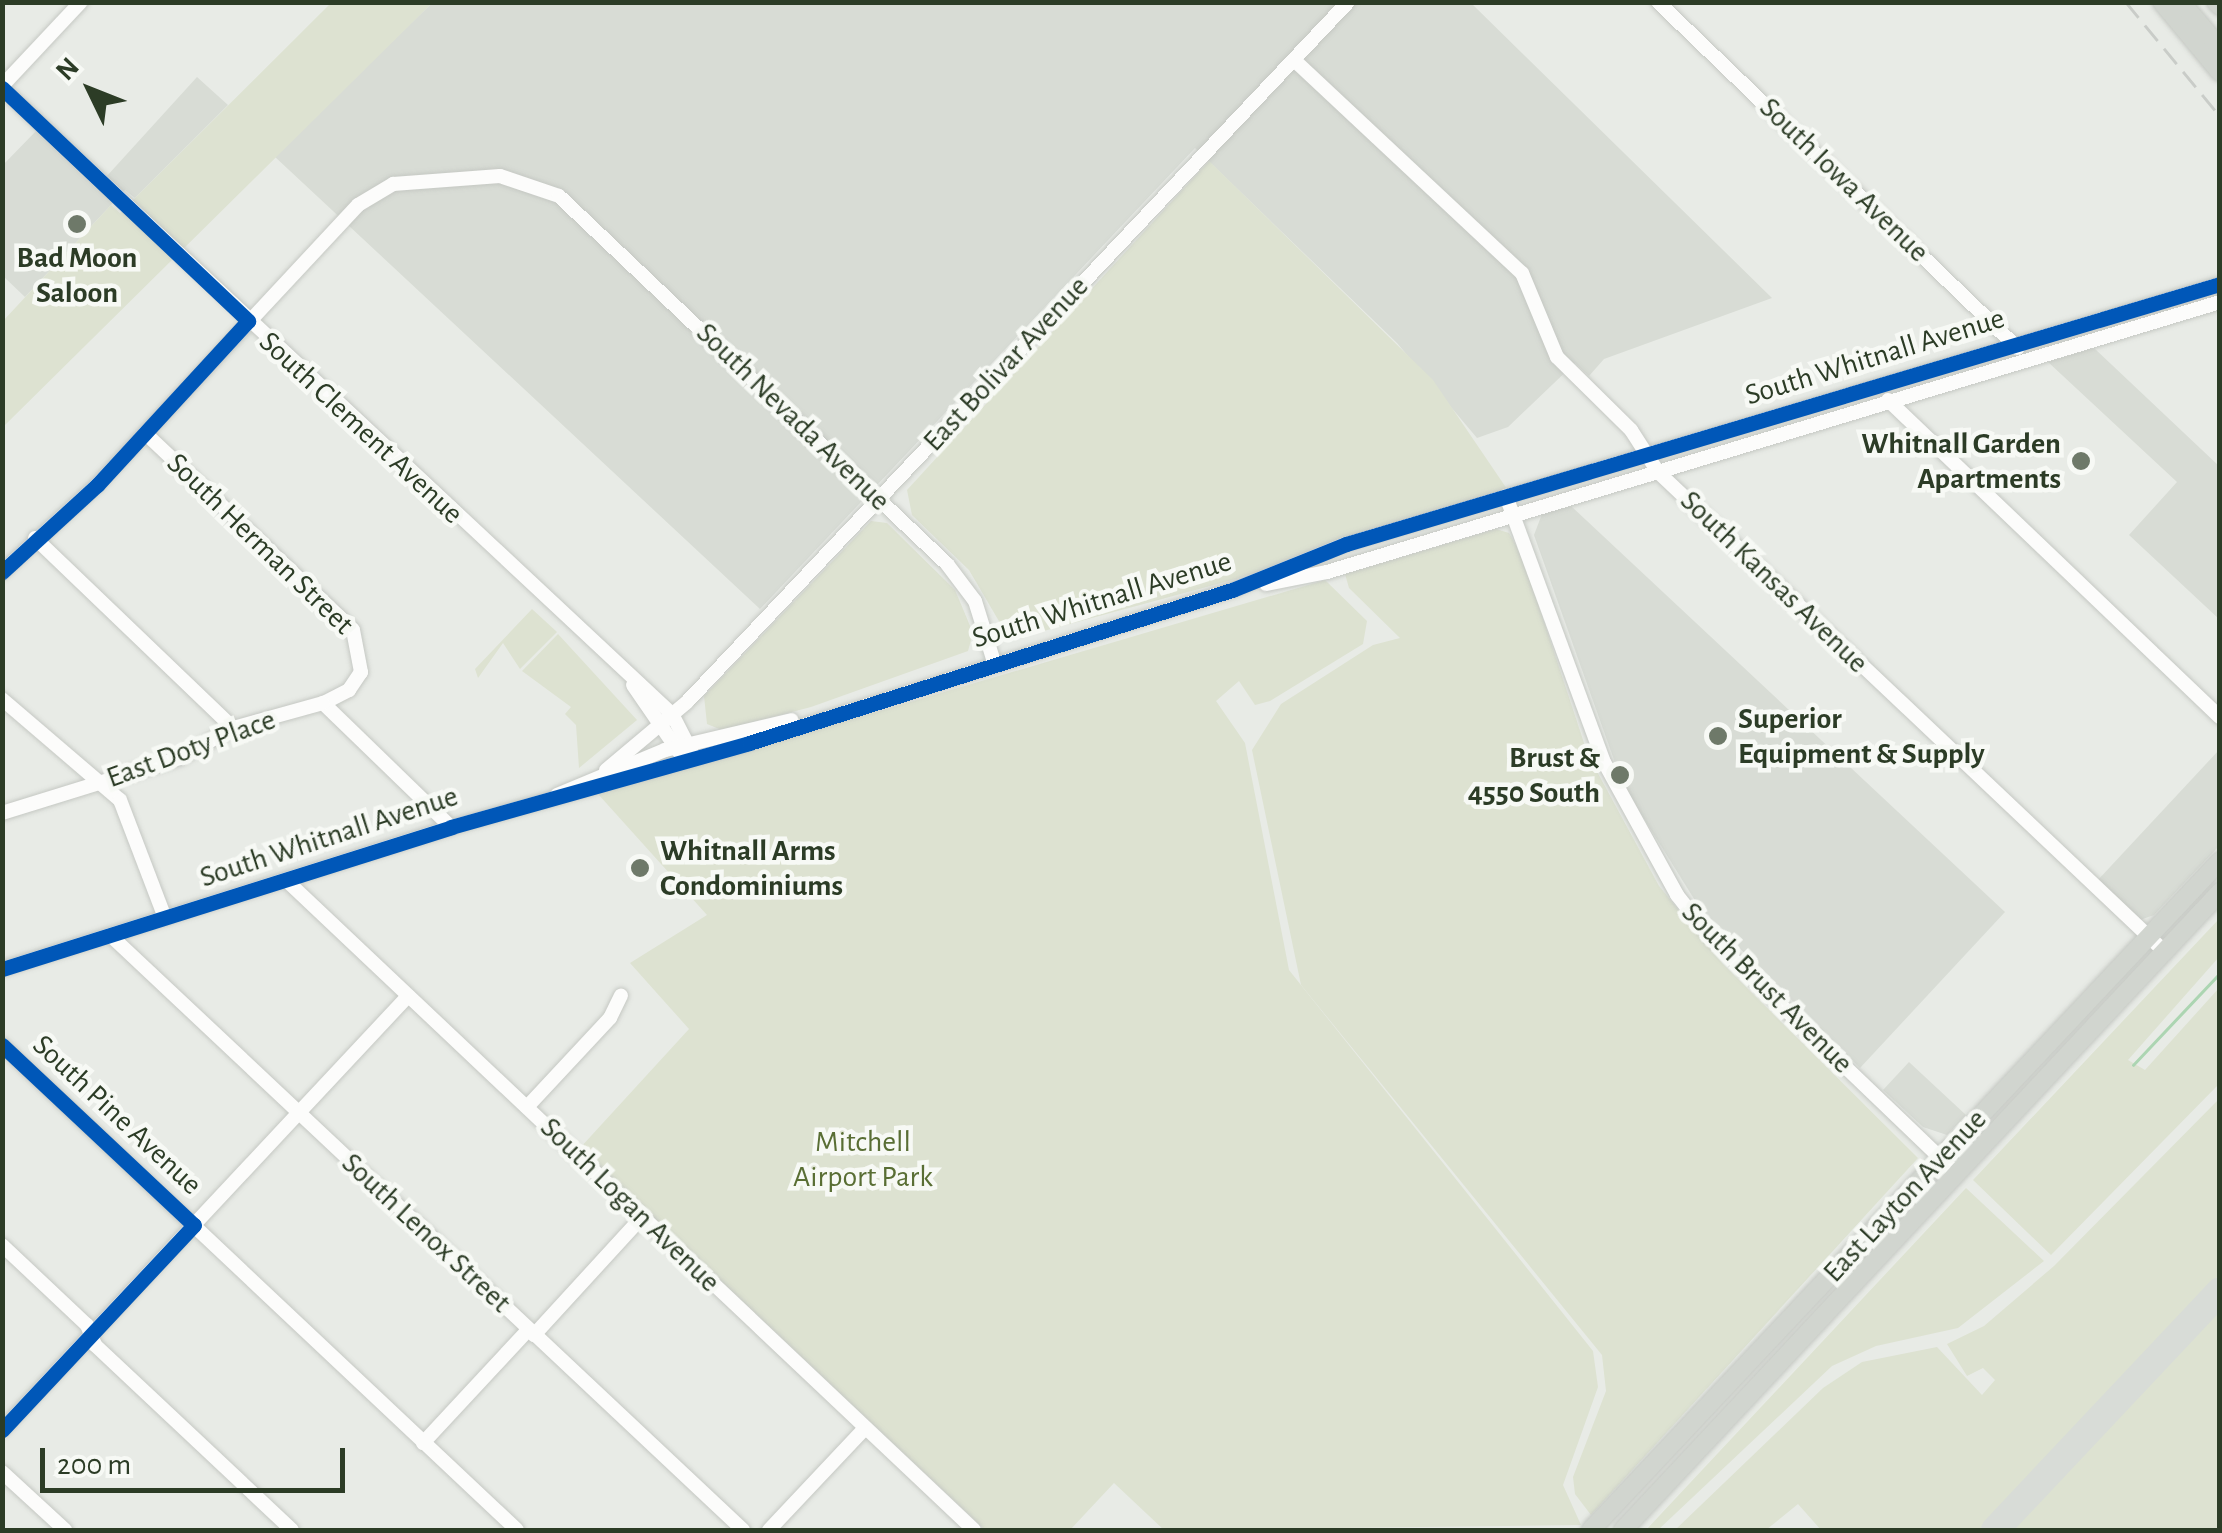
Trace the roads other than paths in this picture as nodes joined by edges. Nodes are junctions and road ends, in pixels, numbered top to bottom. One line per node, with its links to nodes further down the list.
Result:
1 (81, 2): 9 (street)
2 (1348, 2): 7 (street, East Bolivar Avenue)
3 (1658, 2): 13 (street, South Iowa Avenue)
4 (2162, 2): 8 (main road)
5 (2181, 2): 6 (main road)
6 (2220, 48)
7 (1294, 60): 20 (street, South Kansas Avenue); 23 (street, East Bolivar Avenue)
8 (2220, 72)
9 (2, 87): 12 (street, South Clement Avenue)
10 (2220, 284): 13 (street, South Whitnall Avenue)
11 (2220, 302): 14 (street, South Whitnall Avenue)
12 (248, 321): 18 (street); 23 (street, South Nevada Avenue); 32 (street, South Clement Avenue)
13 (2015, 343): 14 (street, South Iowa Avenue); 15 (street, South Whitnall Avenue)
14 (2026, 361): 16 (street, South Whitnall Avenue)
15 (1884, 385): 16 (street); 17 (street, South Whitnall Avenue)
16 (1890, 404): 19 (street, South Whitnall Avenue); 31 (street)
17 (1777, 415): 19 (street); 20 (street, South Whitnall Avenue)
18 (145, 433): 25 (street); 30 (street, South Herman Street)
19 (1783, 435): 21 (street, South Whitnall Avenue)
20 (1644, 455): 21 (street, South Kansas Avenue); 22 (street, South Whitnall Avenue)
21 (1658, 472): 24 (street, South Whitnall Avenue); 45 (street, South Kansas Avenue)
22 (1506, 496): 24 (street, South Brust Avenue); 27 (street, South Whitnall Avenue)
23 (878, 498): 28 (street, South Nevada Avenue); 32 (street, East Bolivar Avenue)
24 (1514, 516): 27 (street, South Whitnall Avenue); 53 (street, South Brust Avenue)
25 (35, 538): 26 (street); 33 (street)
26 (2, 572)
27 (1232, 590): 28 (street, South Whitnall Avenue)
28 (994, 662): 34 (street, South Whitnall Avenue)
29 (2, 700): 36 (street)
30 (322, 703): 33 (street, East Doty Place); 39 (street)
31 (2220, 717)
32 (667, 718): 34 (street, South Clement Avenue); 35 (street, East Bolivar Avenue)
33 (233, 728): 36 (street, East Doty Place)
34 (685, 752): 35 (street, South Whitnall Avenue); 37 (street, South Whitnall Avenue)
35 (606, 770): 37 (street, South Whitnall Avenue)
36 (97, 784): 38 (street, East Doty Place); 43 (street)
37 (556, 795): 39 (street, South Whitnall Avenue)
38 (2, 813)
39 (451, 826): 41 (street, South Whitnall Avenue)
40 (2220, 861): 45 (main road, East Layton Avenue)
41 (286, 880): 43 (street, South Whitnall Avenue); 48 (street, South Logan Avenue)
42 (2220, 892): 46 (main road, East Layton Avenue)
43 (164, 918): 44 (street, South Whitnall Avenue)
44 (110, 935): 47 (street, South Whitnall Avenue); 52 (street, South Lenox Street)
45 (2148, 936): 46 (street, South Kansas Avenue); 53 (main road, East Layton Avenue)
46 (2164, 952): 54 (main road, East Layton Avenue)
47 (2, 968)
48 (408, 996): 51 (street, South Logan Avenue); 52 (street)
49 (621, 996): 51 (street)
50 (2, 1045): 56 (street, South Pine Avenue)
51 (527, 1106): 55 (street, South Logan Avenue)
52 (298, 1113): 56 (street); 58 (street, South Lenox Street)
53 (1940, 1158): 54 (street, South Brust Avenue); 70 (main road, East Layton Avenue)
54 (1956, 1174): 71 (main road, East Layton Avenue)
55 (642, 1217): 58 (street); 60 (street, South Logan Avenue)
56 (194, 1224): 59 (street); 62 (street, South Pine Avenue)
57 (2, 1246): 59 (street)
58 (531, 1332): 62 (street); 67 (street, South Lenox Street)
59 (91, 1335): 61 (street); 65 (street)
60 (866, 1428): 68 (street); 69 (street, South Logan Avenue)
61 (2, 1430)
62 (422, 1442): 66 (street, South Pine Avenue)
63 (2, 1472): 64 (street)
64 (65, 1530)
65 (292, 1530)
66 (518, 1530)
67 (743, 1530)
68 (769, 1530)
69 (974, 1530)
70 (1590, 1530)
71 (1623, 1530)

